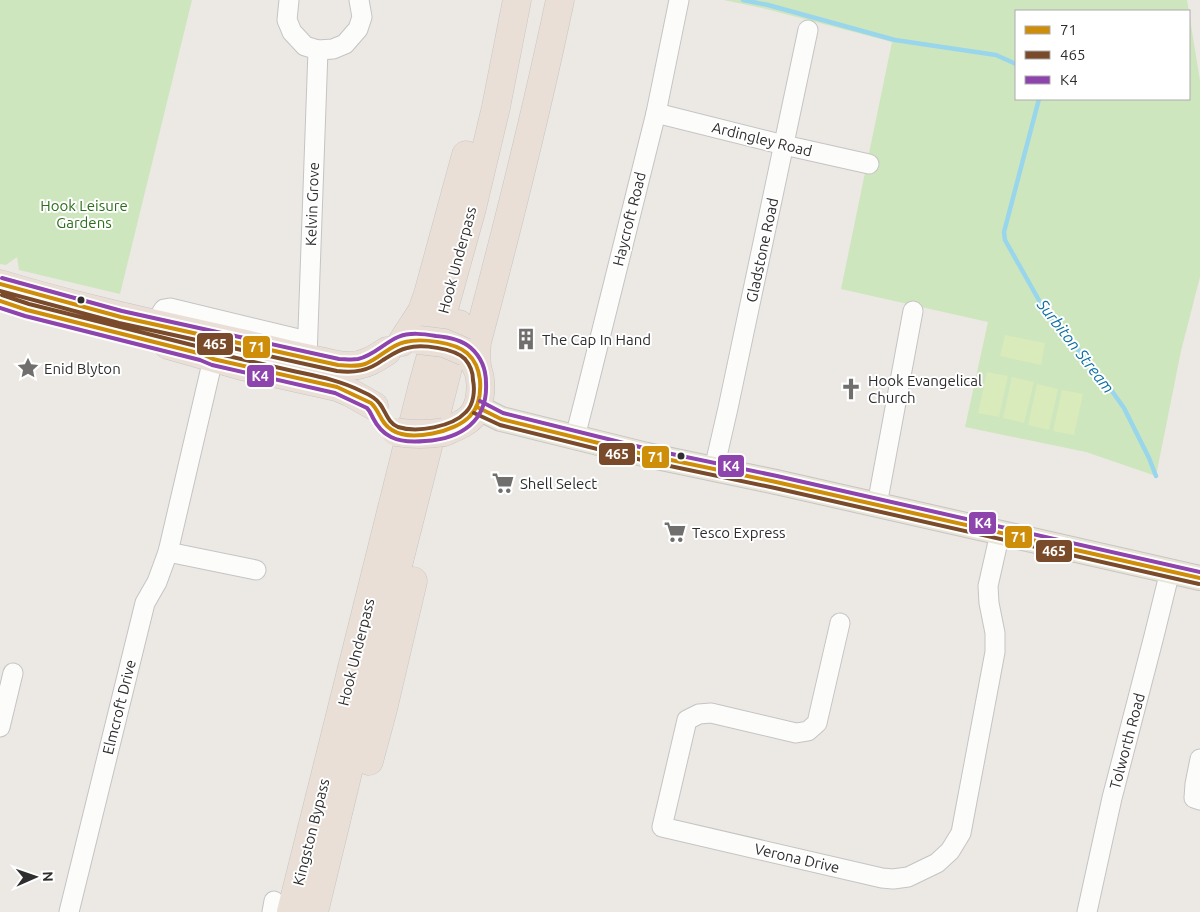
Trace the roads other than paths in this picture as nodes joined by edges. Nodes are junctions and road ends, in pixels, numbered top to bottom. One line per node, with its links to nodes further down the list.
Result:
1 (289, 0): 9 (street)
2 (359, 0): 9 (street)
3 (498, 0): 17 (highway)
4 (517, 0): 35 (highway, Hook Underpass)
5 (536, 0): 37 (highway, Hook Underpass)
6 (560, 0): 20 (highway)
7 (679, 0): 10 (street, Haycroft Road)
8 (808, 30): 11 (street, Gladstone Road)
9 (318, 50): 19 (street, Kelvin Grove)
10 (656, 113): 11 (street, Ardingley Road); 24 (street, Haycroft Road)
11 (784, 146): 12 (street, Ardingley Road); 25 (street, Gladstone Road)
12 (869, 164)
13 (0, 284): 16 (highway)
14 (0, 301): 18 (highway)
15 (913, 311): 26 (street)
16 (154, 323): 18 (highway); 19 (street)
17 (403, 344): 19 (highway); 20 (highway, bridge); 22 (highway)
18 (216, 349): 19 (highway); 22 (highway); 28 (street, Elmcroft Drive)
19 (307, 350)
20 (471, 360): 21 (highway)
21 (477, 407): 23 (highway); 24 (main road)
22 (386, 422): 23 (highway, bridge); 39 (highway)
23 (450, 429): 42 (highway)
24 (575, 437): 25 (main road)
25 (714, 469): 26 (main road)
26 (877, 505): 27 (main road)
27 (1000, 533): 30 (main road); 32 (street, Verona Drive)
28 (168, 552): 29 (street); 40 (street, Elmcroft Drive)
29 (256, 570)
30 (1170, 571): 31 (main road); 43 (street, Tolworth Road)
31 (1200, 578)
32 (840, 623)
33 (8, 677): 34 (street)
34 (0, 727)
35 (331, 752): 39 (highway, Kingston Bypass)
36 (1200, 759): 38 (street)
37 (347, 776): 41 (highway, Kingston Bypass)
38 (1200, 800)
39 (277, 909)
40 (69, 912)
41 (314, 912)
42 (328, 912)
43 (1087, 912)

